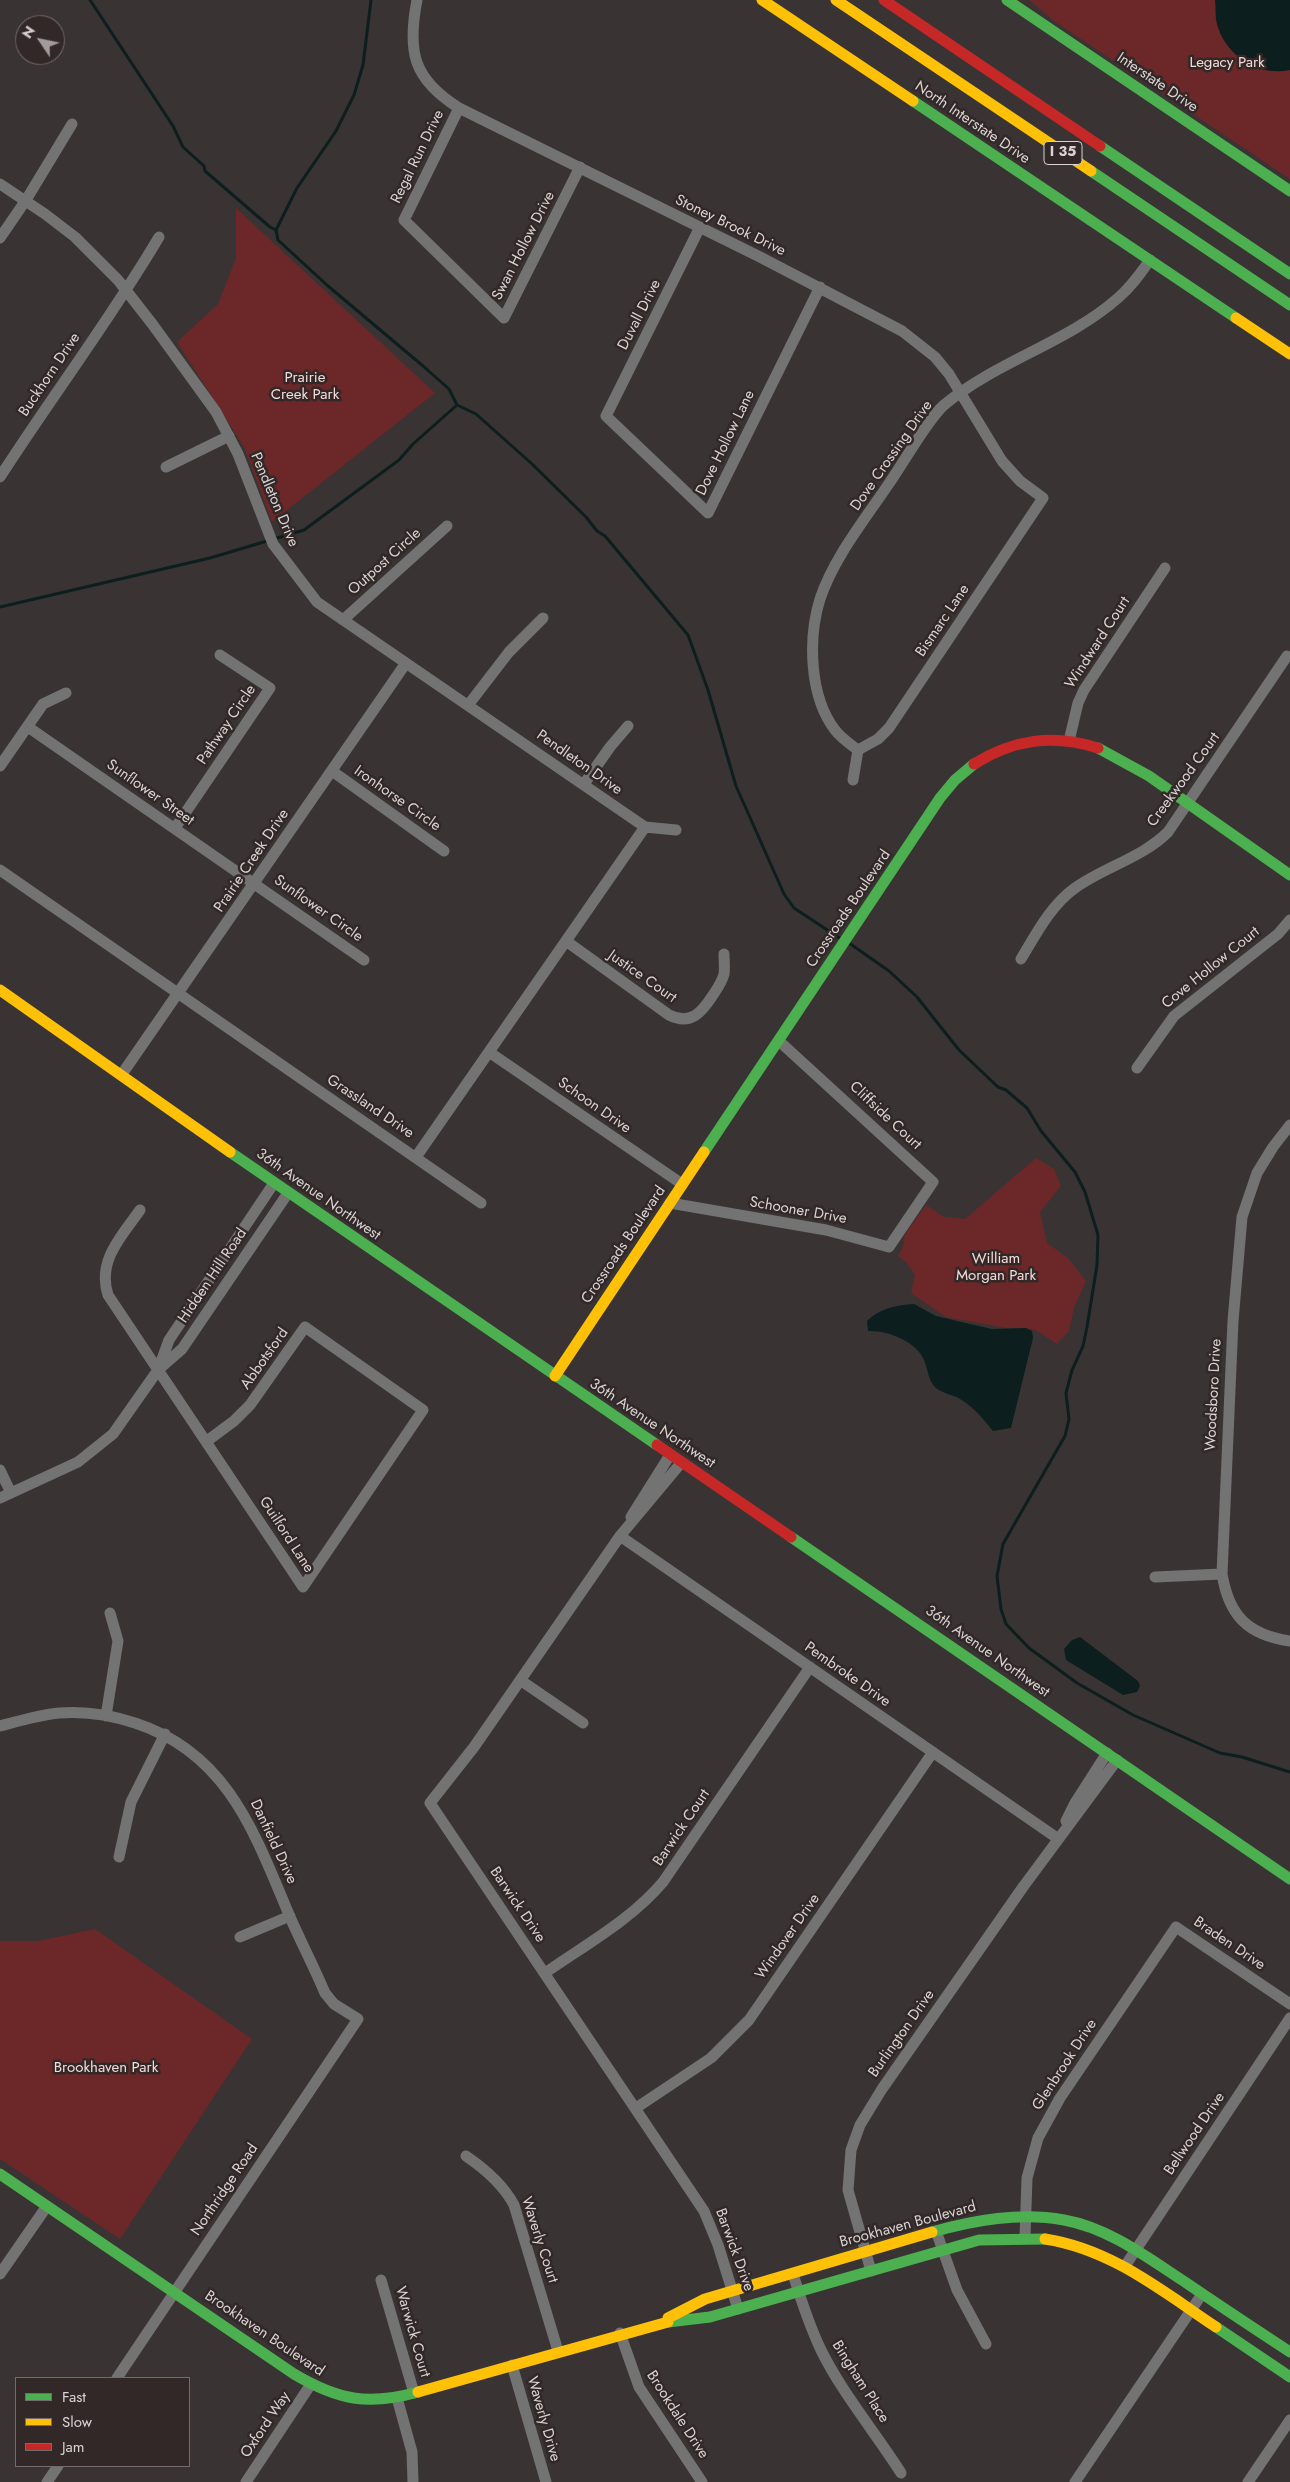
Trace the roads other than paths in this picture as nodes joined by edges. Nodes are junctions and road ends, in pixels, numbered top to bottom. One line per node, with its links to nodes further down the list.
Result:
1 (417, 0): 6 (street, Stoney Brook Drive)
2 (762, 0): 16 (main road, North Interstate Drive)
3 (836, 0): 20 (main road, I 35)
4 (884, 0): 17 (main road, I 35)
5 (1007, 0): 10 (main road, Interstate Drive)
6 (459, 108): 8 (street, Stoney Brook Drive); 12 (street, Regal Run Drive)
7 (72, 124): 11 (street)
8 (580, 167): 12 (street, Swan Hollow Drive); 13 (street, Stoney Brook Drive)
9 (0, 184): 11 (street, Pendleton Drive)
10 (1290, 191)
11 (26, 200): 15 (street); 19 (street, Pendleton Drive)
12 (404, 220)
13 (700, 227): 18 (street, Stoney Brook Drive); 23 (street, Duvall Drive)
14 (159, 237): 19 (street, Buckhorn Drive)
15 (0, 238)
16 (1150, 260): 21 (main road, North Interstate Drive); 22 (street, Dove Crossing Drive)
17 (1290, 274)
18 (820, 287): 22 (street, Stoney Brook Drive); 23 (street, Dove Hollow Lane)
19 (127, 292): 24 (street, Pendleton Drive); 26 (street, Buckhorn Drive)
20 (1290, 305)
21 (1290, 354)
22 (961, 393): 27 (street, Stoney Brook Drive); 40 (street, Dove Crossing Drive)
23 (606, 416)
24 (229, 436): 25 (street); 31 (street, Pendleton Drive)
25 (166, 467)
26 (0, 477)
27 (1043, 498): 40 (street, Bismarc Lane)
28 (447, 526): 31 (street, Outpost Circle)
29 (1166, 568): 39 (street, Windward Court)
30 (543, 618): 36 (street)
31 (343, 620): 34 (street, Pendleton Drive)
32 (220, 655): 47 (street, Pathway Circle)
33 (1287, 656): 45 (street, Creekwood Court)
34 (406, 663): 36 (street, Pendleton Drive); 42 (street, Prairie Creek Drive)
35 (66, 693): 38 (street)
36 (469, 704): 44 (street, Pendleton Drive)
37 (628, 726): 44 (street)
38 (28, 727): 41 (street); 47 (street, Sunflower Street)
39 (1069, 740): 45 (main road, Crossroads Boulevard); 60 (main road, Crossroads Boulevard)
40 (858, 750): 43 (street)
41 (0, 766)
42 (332, 772): 49 (street, Ironhorse Circle); 52 (street, Prairie Creek Drive)
43 (852, 780)
44 (584, 784): 46 (street, Pendleton Drive)
45 (1188, 804): 51 (main road, Crossroads Boulevard); 56 (street, Creekwood Court)
46 (645, 827): 48 (street); 54 (street, Grassland Drive)
47 (175, 828): 52 (street, Sunflower Street)
48 (676, 830)
49 (444, 851)
50 (0, 870): 59 (street, Grassland Drive)
51 (1290, 875)
52 (255, 883): 57 (street, Sunflower Circle); 59 (street, Prairie Creek Drive)
53 (1290, 920): 62 (street, Cove Hollow Court)
54 (566, 941): 55 (street, Justice Court); 61 (street, Grassland Drive)
55 (724, 954)
56 (1021, 959)
57 (364, 960)
58 (0, 990): 63 (main road, 36th Avenue Northwest)
59 (179, 995): 63 (street, Prairie Creek Drive); 65 (street, Grassland Drive)
60 (779, 1041): 67 (main road, Crossroads Boulevard); 72 (street, Cliffside Court)
61 (489, 1052): 65 (street, Grassland Drive); 67 (street, Schoon Drive)
62 (1137, 1068)
63 (122, 1074): 66 (main road, 36th Avenue Northwest)
64 (1290, 1125): 83 (street, Woodsboro Drive)
65 (416, 1157): 69 (street)
66 (274, 1183): 68 (main road, 36th Avenue Northwest); 73 (street, Hidden Hill Road)
67 (682, 1184): 70 (main road, Crossroads Boulevard)
68 (288, 1193): 73 (street, Hidden Hill Road); 74 (main road, 36th Avenue Northwest)
69 (480, 1203)
70 (670, 1204): 72 (street, Schooner Drive); 74 (main road, Crossroads Boulevard)
71 (140, 1210): 73 (street, Guilford Lane)
72 (906, 1222)
73 (158, 1370): 76 (street, Guilford Lane); 80 (street, Hidden Hill Road)
74 (555, 1376): 77 (main road, 36th Avenue Northwest)
75 (424, 1410): 76 (street, Abbotsford); 76 (street, Guilford Lane)
76 (207, 1441)
77 (670, 1455): 78 (main road, 36th Avenue Northwest); 82 (street, Barwick Drive)
78 (682, 1463): 82 (street, Barwick Drive); 94 (main road, 36th Avenue Northwest)
79 (0, 1470): 80 (street)
80 (11, 1494): 81 (street, Hidden Hill Road)
81 (0, 1498)
82 (620, 1536): 87 (street, Pembroke Drive); 88 (street, Barwick Drive)
83 (1222, 1574): 84 (street); 86 (street, Woodsboro Drive)
84 (1155, 1577)
85 (110, 1613): 89 (street)
86 (1290, 1641)
87 (810, 1667): 93 (street, Pembroke Drive); 101 (street, Barwick Court)
88 (520, 1680): 90 (street); 101 (street, Barwick Drive)
89 (106, 1716): 91 (street, Danfield Drive); 92 (street, Danfield Drive)
90 (583, 1723)
91 (0, 1726)
92 (165, 1734): 96 (street); 98 (street, Danfield Drive)
93 (933, 1752): 95 (street, Pembroke Drive); 105 (street, Windover Drive)
94 (1112, 1756): 95 (street, Burlington Drive); 97 (main road, 36th Avenue Northwest)
95 (1058, 1838): 114 (street, Burlington Drive)
96 (119, 1857)
97 (1290, 1879)
98 (290, 1916): 100 (street); 104 (street, Danfield Drive)
99 (1176, 1927): 102 (street, Braden Drive); 109 (street, Glenbrook Drive)
100 (240, 1938)
101 (544, 1972): 105 (street, Barwick Drive)
102 (1290, 2004)
103 (1290, 2018): 112 (street, Bellwood Drive)
104 (358, 2019): 121 (street, Northridge Road)
105 (636, 2108): 120 (street, Barwick Drive)
106 (466, 2156): 129 (street, Waverly Court)
107 (0, 2174): 108 (main road, Brookhaven Boulevard)
108 (47, 2206): 117 (street); 121 (main road, Brookhaven Boulevard)
109 (1025, 2216): 110 (main road, Brookhaven Boulevard); 111 (street, Glenbrook Drive); 112 (main road, Brookhaven Boulevard)
110 (936, 2232): 113 (street); 114 (main road, Brookhaven Boulevard)
111 (1025, 2237): 113 (main road, Brookhaven Boulevard); 115 (main road, Brookhaven Boulevard)
112 (1135, 2249): 115 (street, Bellwood Drive); 123 (main road, Brookhaven Boulevard)
113 (942, 2251): 116 (main road, Brookhaven Boulevard); 128 (street)
114 (865, 2252): 116 (street, Burlington Drive); 118 (main road, Brookhaven Boulevard)
115 (1125, 2266): 125 (main road, Brookhaven Boulevard)
116 (871, 2271): 122 (main road, Brookhaven Boulevard)
117 (0, 2274)
118 (793, 2274): 120 (main road, Brookhaven Boulevard); 122 (street, Bingham Place)
119 (381, 2280): 135 (street, Warwick Court)
120 (732, 2290): 124 (street, Barwick Drive); 126 (main road, Brookhaven Boulevard)
121 (175, 2292): 132 (street, Northridge Road); 134 (main road, Brookhaven Boulevard)
122 (799, 2293): 124 (main road, Brookhaven Boulevard); 139 (street, Bingham Place)
123 (1202, 2294): 125 (street); 130 (main road, Brookhaven Boulevard)
124 (738, 2309): 126 (main road, Brookhaven Boulevard)
125 (1192, 2310): 133 (main road, Brookhaven Boulevard); 145 (street)
126 (657, 2323): 127 (main road, Brookhaven Boulevard)
127 (620, 2333): 129 (main road, Brookhaven Boulevard); 144 (street, Brookdale Drive)
128 (986, 2344)
129 (558, 2350): 131 (main road, Brookhaven Boulevard)
130 (1290, 2352)
131 (512, 2365): 135 (main road, Brookhaven Boulevard); 143 (street, Waverly Drive)
132 (118, 2377)
133 (1290, 2377)
134 (312, 2384): 136 (main road, Brookhaven Boulevard); 141 (street, Oxford Way)
135 (414, 2393): 136 (main road, Brookhaven Boulevard)
136 (397, 2398): 142 (street)
137 (1290, 2420): 146 (street)
138 (57, 2467): 140 (street)
139 (901, 2473)
140 (47, 2482)
141 (246, 2482)
142 (413, 2482)
143 (546, 2482)
144 (702, 2482)
145 (1075, 2482)
146 (1248, 2482)

